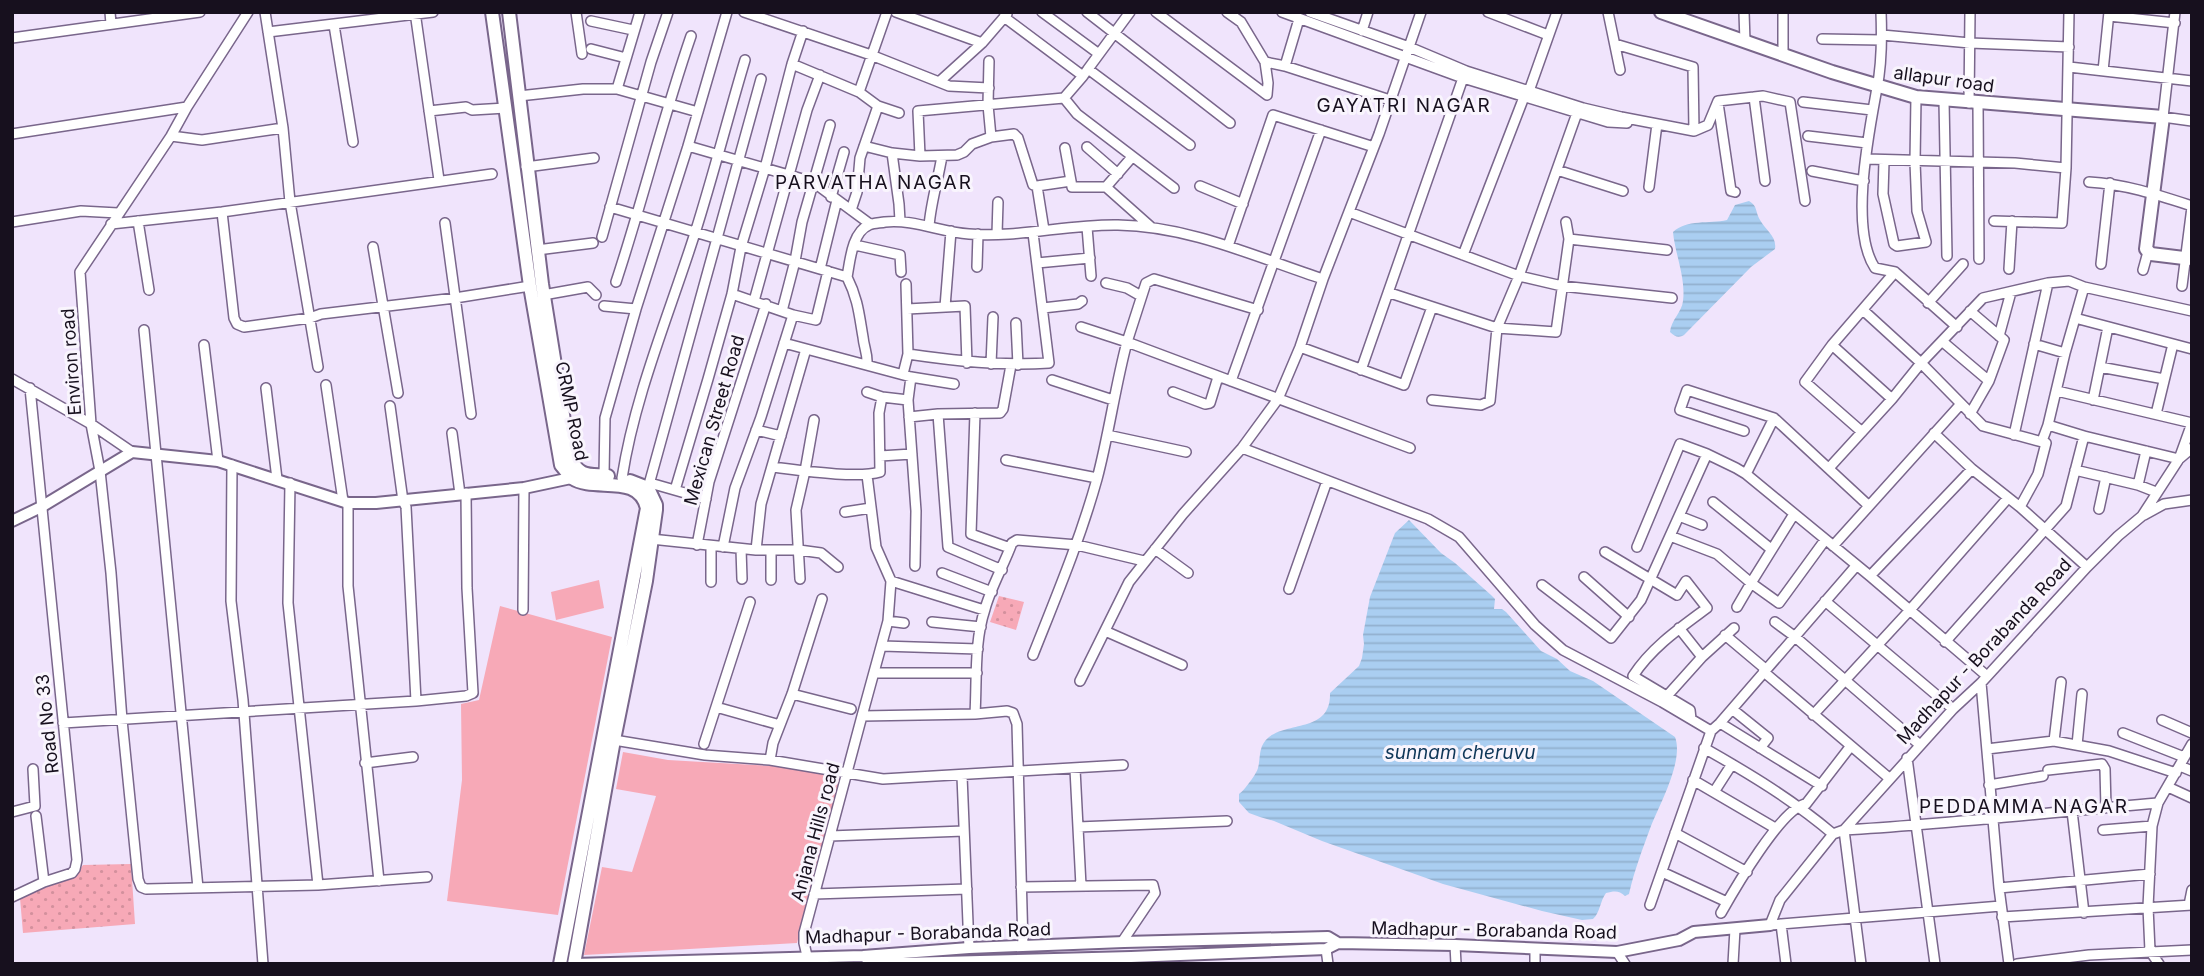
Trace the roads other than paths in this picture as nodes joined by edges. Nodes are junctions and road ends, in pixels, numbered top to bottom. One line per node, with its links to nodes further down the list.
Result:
1 (110, 12): 42 (street)
2 (200, 12): 33 (street)
3 (248, 12): 98 (street, Environ road)
4 (265, 12): 47 (street)
5 (433, 12): 34 (street)
6 (492, 12): 99 (main road, CRMP Road)
7 (509, 12): 85 (main road, CRMP Road)
8 (576, 12): 64 (street)
9 (640, 12): 44 (street)
10 (668, 12): 86 (street)
11 (727, 12): 103 (street)
12 (744, 12): 45 (street)
13 (887, 12): 61 (street)
14 (896, 12): 55 (street)
15 (1042, 12): 60 (street)
16 (1087, 12): 48 (street)
17 (1130, 12): 48 (street)
18 (1156, 12): 67 (street)
19 (1227, 12): 37 (street)
20 (1282, 12): 40 (street)
21 (1310, 12): 46 (street)
22 (1368, 12): 46 (street)
23 (1421, 12): 58 (street)
24 (1488, 12): 49 (street)
25 (1558, 12): 49 (street)
26 (1608, 12): 57 (street)
27 (1661, 12): 38 (main road, allapur road)
28 (1744, 12): 54 (street)
29 (1783, 12): 62 (street)
30 (1881, 12): 51 (street)
31 (1970, 12): 56 (street)
32 (2069, 12): 59 (street)
33 (193, 13): 42 (street)
34 (415, 13): 43 (street); 102 (street)
35 (2109, 14): 39 (street); 72 (street)
36 (1006, 15): 55 (street); 73 (street)
37 (1240, 17): 67 (street)
38 (1694, 18): 54 (main road, allapur road)
39 (2175, 18): 77 (street)
40 (1299, 19): 63 (street); 69 (street)
41 (591, 21): 44 (street)
42 (111, 24): 52 (street)
43 (334, 25): 47 (street); 118 (street)
44 (634, 30): 64 (street)
45 (803, 31): 61 (street); 68 (street)
46 (1362, 31): 58 (street)
47 (268, 32): 111 (street)
48 (1114, 33): 60 (street); 108 (street)
49 (1548, 35): 84 (street)
50 (691, 36): 95 (street)
51 (1882, 37): 53 (street); 56 (street); 80 (street)
52 (12, 38)
53 (1822, 39)
54 (1745, 41): 62 (main road, allapur road)
55 (982, 43): 79 (street)
56 (1970, 43): 59 (street); 94 (street)
57 (1615, 44): 71 (street); 113 (street)
58 (1409, 47): 63 (street); 84 (street)
59 (2069, 47): 70 (street)
60 (1099, 54): 73 (street)
61 (871, 55): 79 (street); 83 (street)
62 (1783, 55): 80 (main road, allapur road)
63 (1405, 57): 75 (street); 90 (street)
64 (626, 58): 82 (street)
65 (745, 60): 128 (street)
66 (989, 61): 81 (street)
67 (1265, 62): 69 (street)
68 (792, 64): 74 (street); 140 (street)
69 (1285, 65): 90 (street)
70 (2069, 67): 72 (street); 101 (street)
71 (1620, 71)
72 (2103, 71): 77 (street)
73 (1086, 72): 89 (street); 120 (street)
74 (820, 75): 83 (street); 146 (street)
75 (1464, 78): 84 (street); 193 (street)
76 (761, 79): 134 (street)
77 (2167, 79): 78 (street); 106 (street)
78 (2192, 81)
79 (939, 82): 81 (street)
80 (1878, 87): 88 (main road, allapur road); 100 (street)
81 (989, 88): 96 (street)
82 (617, 89): 85 (street); 86 (street)
83 (859, 92): 97 (street)
84 (1526, 94): 105 (street); 109 (street); 204 (street)
85 (519, 96): 139 (main road, CRMP Road)
86 (642, 96): 95 (street); 168 (street)
87 (1754, 97): 92 (street); 149 (street); 163 (street)
88 (1916, 97): 91 (main road, allapur road); 136 (street)
89 (1064, 98): 96 (street); 131 (street)
90 (1390, 100): 124 (street)
91 (1944, 100): 94 (main road, allapur road); 137 (street)
92 (1718, 101): 113 (street); 160 (street)
93 (1803, 102): 100 (street)
94 (1973, 103): 101 (main road, allapur road); 138 (street)
95 (668, 104): 103 (street); 173 (street)
96 (988, 105): 117 (street); 129 (street)
97 (878, 106): 104 (street); 122 (street)
98 (187, 107): 114 (street); 115 (street, Environ road)
99 (506, 108): 102 (street); 228 (main road, CRMP Road)
100 (1872, 110): 119 (street)
101 (2066, 110): 106 (main road, allapur road); 141 (street)
102 (429, 111): 147 (street)
103 (698, 113): 121 (street)
104 (899, 113)
105 (1577, 113): 109 (street); 142 (street)
106 (2163, 117): 107 (street, allapur road); 161 (main road)
107 (2192, 121)
108 (1230, 123)
109 (1657, 124): 113 (street); 157 (street)
110 (830, 125): 151 (street)
111 (283, 128): 115 (street); 164 (street)
112 (1321, 130): 124 (street); 166 (street); 210 (street)
113 (1694, 131)
114 (12, 134)
115 (172, 136): 172 (street, Environ road)
116 (1808, 136): 119 (street)
117 (991, 137): 130 (street); 154 (street)
118 (353, 142)
119 (1867, 143): 133 (street)
120 (1190, 145)
121 (688, 146): 128 (street); 181 (street)
122 (864, 146): 127 (street); 169 (street)
123 (1087, 147): 145 (street)
124 (1374, 147): 171 (street)
125 (1065, 148): 148 (street)
126 (844, 152): 162 (street)
127 (892, 153): 129 (street); 175 (street)
128 (717, 154): 134 (street); 189 (street)
129 (920, 156): 130 (street)
130 (942, 156): 184 (street)
131 (1132, 157): 145 (street); 158 (street)
132 (594, 158): 139 (street)
133 (1866, 159): 135 (street); 150 (street)
134 (739, 161): 140 (street); 194 (street)
135 (1884, 161): 136 (street); 136 (street)
136 (1915, 162): 137 (street)
137 (1946, 162): 138 (street); 205 (street)
138 (1978, 162): 141 (street); 208 (street)
139 (526, 167): 200 (main road, CRMP Road)
140 (765, 168): 146 (street); 199 (street)
141 (2066, 168): 177 (street)
142 (1557, 170): 159 (street); 220 (street)
143 (1812, 171): 150 (street)
144 (492, 174): 147 (street)
145 (1118, 174): 155 (street)
146 (789, 175): 151 (street); 203 (street)
147 (439, 180): 164 (street)
148 (1071, 181): 154 (street); 155 (street)
149 (1765, 181)
150 (1864, 181): 219 (street)
151 (813, 182): 162 (street); 209 (street)
152 (2089, 182): 153 (street)
153 (2110, 183): 161 (street); 213 (street)
154 (1037, 186): 187 (street)
155 (1106, 187): 186 (street)
156 (1200, 187): 166 (street)
157 (1648, 187)
158 (1174, 188)
159 (1622, 191)
160 (1735, 192)
161 (2153, 194): 167 (street); 202 (main road)
162 (834, 198): 169 (street); 216 (street)
163 (1805, 201)
164 (290, 202): 170 (street); 259 (street)
165 (998, 202): 192 (street)
166 (1243, 204): 197 (street)
167 (2192, 206): 207 (street)
168 (610, 207): 173 (street); 200 (street)
169 (851, 210): 183 (street)
170 (222, 212): 174 (street); 259 (street)
171 (1349, 212): 193 (street); 223 (street)
172 (118, 213): 178 (street); 182 (street, Environ road)
173 (637, 215): 181 (street); 224 (street)
174 (138, 221): 182 (street); 232 (street)
175 (900, 221): 183 (street); 184 (street)
176 (1994, 221): 177 (street)
177 (2012, 221): 215 (street)
178 (12, 222)
179 (1566, 222): 195 (street)
180 (445, 223): 239 (street)
181 (665, 223): 189 (street); 250 (street)
182 (111, 224): 321 (street, Environ road)
183 (870, 224): 196 (street)
184 (929, 226): 188 (street)
185 (1087, 227): 186 (street); 187 (street); 206 (street)
186 (1152, 227): 197 (street)
187 (1044, 230): 190 (street)
188 (951, 231): 191 (street); 246 (street)
189 (695, 232): 194 (street); 358 (street)
190 (1033, 233): 192 (street); 211 (street)
191 (978, 234): 192 (street); 214 (street)
192 (997, 234)
193 (1409, 234): 204 (street); 233 (street)
194 (716, 239): 199 (street); 363 (street)
195 (1569, 239): 201 (street); 229 (street)
196 (855, 245): 218 (street); 222 (street)
197 (1228, 246): 210 (street)
198 (373, 247): 248 (street)
199 (741, 247): 203 (street); 235 (street)
200 (537, 250): 236 (main road, CRMP Road)
201 (1667, 250)
202 (2148, 252): 207 (main road); 217 (street)
203 (766, 253): 209 (street); 241 (street)
204 (1463, 255): 220 (street)
205 (1947, 256)
206 (1090, 258): 211 (street); 221 (street)
207 (2189, 258): 230 (street)
208 (1979, 259)
209 (795, 261): 216 (street); 253 (street)
210 (1275, 263): 223 (street); 252 (street)
211 (1037, 264): 249 (street)
212 (1963, 264): 243 (street)
213 (2101, 264)
214 (977, 267)
215 (2009, 269)
216 (824, 270): 222 (street); 257 (street)
217 (2143, 270)
218 (901, 272)
219 (1895, 272): 243 (street); 254 (street)
220 (1519, 275): 229 (street); 265 (street)
221 (1091, 276)
222 (847, 277): 283 (street)
223 (1323, 279): 275 (street)
224 (616, 282)
225 (1106, 283): 238 (street)
226 (906, 284): 251 (street)
227 (2048, 284): 231 (street); 234 (street); 271 (street)
228 (530, 286): 239 (street); 357 (main road, CRMP Road)
229 (1562, 286): 240 (street); 265 (street)
230 (2182, 286)
231 (2084, 287): 256 (street); 260 (street)
232 (149, 290)
233 (1390, 292): 247 (street); 287 (street)
234 (2011, 292): 255 (street); 267 (street)
235 (732, 294): 241 (street); 366 (street)
236 (543, 295): 237 (street); 354 (main road, CRMP Road)
237 (596, 295)
238 (1141, 296): 252 (street); 268 (street)
239 (455, 298): 248 (street); 313 (street)
240 (1672, 298)
241 (754, 300): 244 (street)
242 (1082, 301): 249 (street)
243 (1928, 303): 263 (street)
244 (766, 304): 253 (street); 370 (street, Mexican Street Road)
245 (604, 306): 250 (street)
246 (945, 307): 251 (street); 280 (street)
247 (1432, 307): 265 (street); 287 (street)
248 (383, 308): 259 (street); 301 (street)
249 (1043, 308): 284 (street)
250 (636, 309): 354 (street)
251 (907, 309): 279 (street)
252 (1258, 310): 293 (street)
253 (782, 311): 257 (street)
254 (1864, 311): 274 (street); 281 (street)
255 (1970, 311): 263 (street); 267 (street)
256 (2192, 311)
257 (793, 315): 270 (street)
258 (993, 317): 282 (street)
259 (310, 318): 285 (street)
260 (2076, 318): 264 (street); 278 (street)
261 (1016, 323): 284 (street)
262 (1081, 327): 268 (street)
263 (1957, 327): 269 (street)
264 (2108, 327): 272 (street); 286 (street)
265 (1497, 328): 308 (street)
266 (144, 330): 339 (street)
267 (1999, 336): 294 (street)
268 (1127, 342): 289 (street); 307 (street)
269 (1943, 342): 281 (street); 294 (street)
270 (784, 343): 276 (street); 323 (street)
271 (2035, 344): 278 (street); 329 (street)
272 (2173, 344): 277 (street); 291 (street)
273 (204, 345): 345 (street)
274 (1832, 345): 305 (street); 325 (street)
275 (1300, 347): 287 (street); 304 (street)
276 (806, 349): 283 (street); 330 (street)
277 (2192, 349)
278 (2065, 353): 299 (street)
279 (908, 354): 280 (street); 288 (street)
280 (967, 363): 282 (street)
281 (1921, 363): 305 (street); 310 (street)
282 (991, 364): 284 (street)
283 (867, 365): 288 (street)
284 (1015, 365): 312 (street)
285 (318, 367)
286 (2100, 367): 291 (street); 309 (street)
287 (1361, 370)
288 (907, 375): 296 (street); 306 (street)
289 (1218, 377): 293 (street); 300 (street)
290 (12, 379): 297 (street)
291 (2164, 379): 316 (street)
292 (1052, 380): 307 (street)
293 (1231, 381): 304 (street)
294 (1989, 381): 315 (street)
295 (326, 384): 373 (street)
296 (954, 384)
297 (30, 388): 321 (street); 376 (street, Road No 33)
298 (266, 388): 360 (street)
299 (2057, 391): 309 (street); 322 (street)
300 (1173, 392)
301 (398, 393)
302 (867, 393): 303 (street)
303 (881, 397): 306 (street); 342 (street)
304 (1279, 399): 333 (street); 334 (street)
305 (1892, 399): 325 (street)
306 (908, 400): 317 (street)
307 (1113, 400): 328 (street)
308 (1432, 400)
309 (2093, 400): 316 (street)
310 (1960, 405): 315 (street); 327 (street)
311 (390, 406): 372 (street)
312 (975, 413): 314 (street); 395 (street)
313 (471, 414)
314 (939, 414): 317 (street); 408 (street)
315 (1970, 414): 329 (street)
316 (2155, 414): 320 (street)
317 (909, 417): 340 (street)
318 (1774, 418): 324 (street); 348 (street); 353 (street)
319 (814, 420): 352 (street)
320 (2192, 423): 343 (street)
321 (91, 424): 337 (street); 351 (street, Environ road)
322 (2048, 425): 331 (street); 332 (street)
323 (756, 430): 330 (street); 393 (street)
324 (1744, 431)
325 (1862, 432): 348 (street)
326 (452, 433): 368 (street)
327 (1934, 433): 349 (street); 375 (street)
328 (1107, 435): 338 (street); 359 (street)
329 (2014, 435): 332 (street)
330 (781, 436): 347 (street)
331 (2084, 436): 336 (street); 350 (street)
332 (2042, 441): 377 (street)
333 (1241, 448): 361 (street); 401 (street)
334 (1410, 448)
335 (2191, 450): 343 (street, Madhapur - Borabanda Road)
336 (2146, 451): 343 (street); 364 (street)
337 (132, 452): 339 (street); 351 (street)
338 (1185, 452)
339 (157, 453): 345 (street); 468 (street)
340 (912, 454): 342 (street); 405 (street)
341 (1707, 454): 353 (street); 382 (street); 394 (street)
342 (880, 456): 355 (street)
343 (2179, 459): 367 (street, Madhapur - Borabanda Road)
344 (1006, 460): 359 (street)
345 (218, 461): 346 (street)
346 (232, 465): 360 (street); 465 (street)
347 (772, 467): 352 (street); 398 (street)
348 (1829, 468): 375 (street)
349 (1972, 469): 369 (street); 411 (street)
350 (2075, 470): 356 (street); 386 (street)
351 (100, 471): 376 (street); 471 (street, Environ road)
352 (805, 471): 355 (street); 400 (street)
353 (1745, 474): 381 (street)
354 (604, 475): 358 (main road, CRMP Road)
355 (867, 475): 378 (street)
356 (2106, 477): 364 (street); 379 (street)
357 (571, 478): 365 (street); 570 (main road, CRMP Road)
358 (622, 478): 363 (main road, CRMP Road)
359 (1097, 478): 391 (street)
360 (277, 479): 362 (street)
361 (1327, 481): 421 (street); 470 (street)
362 (290, 484): 373 (street); 461 (street)
363 (649, 485): 366 (street); 388 (main road)
364 (2138, 485): 367 (street)
365 (524, 488): 368 (street); 427 (street)
366 (675, 490): 370 (street)
367 (2156, 492): 383 (street, Madhapur - Borabanda Road)
368 (463, 494): 372 (street); 458 (street)
369 (2008, 498): 377 (street); 429 (street)
370 (705, 499): 390 (street, Mexican Street Road)
371 (2192, 500): 383 (street)
372 (403, 501): 373 (street); 458 (street)
373 (345, 502): 459 (street)
374 (1713, 502): 397 (street)
375 (1869, 506): 389 (street)
376 (41, 507): 384 (street); 473 (street, Road No 33)
377 (2020, 507): 386 (street)
378 (871, 508): 380 (street); 416 (street)
379 (2099, 509)
380 (845, 512)
381 (1794, 514): 389 (street); 397 (street)
382 (1679, 516): 385 (street); 387 (street)
383 (2142, 516): 407 (street, Madhapur - Borabanda Road)
384 (12, 521)
385 (1702, 525)
386 (2045, 531): 407 (street); 441 (street)
387 (1670, 536): 417 (street); 419 (street)
388 (651, 539): 390 (street); 479 (main road)
389 (1829, 543): 404 (street); 419 (street)
390 (697, 545): 392 (street)
391 (1077, 545): 395 (street); 403 (street); 445 (street)
392 (711, 546): 393 (street); 418 (street)
393 (723, 547): 396 (street)
394 (1637, 547)
395 (1010, 548): 408 (street)
396 (741, 549): 398 (street); 413 (street)
397 (1772, 549): 419 (street)
398 (756, 550): 399 (street)
399 (771, 550): 400 (street); 415 (street)
400 (799, 550): 406 (street); 414 (street)
401 (1155, 550): 403 (street); 410 (street)
402 (1605, 552): 417 (street)
403 (1144, 561): 438 (street)
404 (1856, 565): 411 (street); 424 (street)
405 (915, 566)
406 (838, 567)
407 (2087, 567): 451 (street, Madhapur - Borabanda Road)
408 (1002, 570): 422 (street)
409 (942, 573): 422 (street)
410 (1188, 573)
411 (1870, 576): 429 (street)
412 (1584, 577): 430 (street)
413 (742, 579)
414 (800, 579)
415 (771, 580)
416 (891, 581): 428 (street); 431 (street, Anjana Hills road)
417 (1651, 581): 430 (street); 436 (street)
418 (711, 582)
419 (1751, 583): 426 (street)
420 (1542, 585): 430 (street)
421 (1289, 589)
422 (992, 592): 428 (street)
423 (822, 599): 455 (street)
424 (1825, 601): 440 (street); 442 (street)
425 (750, 602): 460 (street)
426 (1737, 607)
427 (523, 610)
428 (985, 610): 435 (street)
429 (1909, 611): 441 (street); 442 (street)
430 (1629, 617)
431 (888, 621): 434 (street); 443 (street, Anjana Hills road)
432 (932, 622): 435 (street)
433 (1775, 622): 440 (street)
434 (904, 623)
435 (981, 627): 444 (street)
436 (1679, 628): 446 (street); 457 (street)
437 (1734, 628): 439 (street)
438 (1105, 631): 447 (street); 453 (street)
439 (1725, 635): 446 (street); 450 (street)
440 (1794, 636): 450 (street); 452 (street)
441 (1945, 642): 451 (street)
442 (1876, 645): 452 (street); 464 (street)
443 (882, 646): 444 (street); 448 (street, Anjana Hills road)
444 (978, 649): 449 (street)
445 (1032, 655)
446 (1702, 657): 457 (street)
447 (1182, 665)
448 (875, 673): 449 (street); 469 (street, Anjana Hills road)
449 (977, 673): 466 (street)
450 (1764, 673): 463 (street); 467 (street)
451 (1984, 679): 464 (street, Madhapur - Borabanda Road); 488 (street)
452 (1844, 680): 467 (street); 482 (street)
453 (1080, 681)
454 (2061, 682): 480 (street)
455 (792, 694): 462 (street); 475 (street)
456 (2082, 694): 483 (street)
457 (1667, 696): 470 (street)
458 (416, 701): 459 (street)
459 (359, 704): 461 (street); 492 (street)
460 (716, 707): 475 (street); 481 (street)
461 (300, 709): 465 (street); 534 (street)
462 (851, 709)
463 (1732, 709): 474 (street); 487 (street)
464 (1953, 709): 482 (street, Madhapur - Borabanda Road)
465 (243, 713): 468 (street); 535 (street)
466 (975, 714): 469 (street); 500 (street)
467 (1813, 715): 485 (street)
468 (182, 716): 471 (street); 538 (street)
469 (863, 716): 499 (street, Anjana Hills road)
470 (1691, 719): 476 (street)
471 (122, 720): 473 (street); 538 (street, Environ road)
472 (2162, 720): 478 (street)
473 (63, 723): 533 (street, Road No 33)
474 (1720, 723): 476 (street); 487 (street)
475 (780, 725): 491 (street)
476 (1711, 731): 486 (street)
477 (2123, 733): 495 (street)
478 (2192, 733)
479 (614, 740): 491 (street); 571 (main road)
480 (2054, 741): 483 (street); 488 (street)
481 (704, 744)
482 (1920, 745): 490 (street, Madhapur - Borabanda Road)
483 (2077, 745): 495 (street)
484 (2192, 745): 495 (street)
485 (1850, 747): 502 (street); 505 (street)
486 (1704, 748): 493 (street); 503 (street)
487 (1760, 748): 505 (street)
488 (1987, 749): 504 (street)
489 (413, 757): 492 (street)
490 (1907, 758): 502 (street, Madhapur - Borabanda Road); 517 (street)
491 (770, 760): 499 (street)
492 (365, 763): 531 (street)
493 (1732, 764): 507 (street); 510 (street)
494 (1124, 765): 497 (street)
495 (2180, 765): 498 (street); 506 (street)
496 (33, 769): 513 (street)
497 (1074, 769): 500 (street); 519 (street)
498 (2192, 771)
499 (848, 772): 501 (street); 526 (street, Anjana Hills road)
500 (1017, 772): 501 (street); 537 (street)
501 (962, 776): 523 (street)
502 (1889, 778): 521 (street, Madhapur - Borabanda Road)
503 (1693, 780): 507 (street); 524 (street)
504 (1989, 785): 511 (street); 515 (street)
505 (1822, 786): 510 (street)
506 (2168, 787): 508 (street); 509 (street)
507 (1714, 792): 520 (street)
508 (2192, 798)
509 (2158, 803): 511 (street); 518 (street)
510 (1798, 805): 520 (street); 525 (street)
511 (2106, 808): 512 (street)
512 (2072, 811): 515 (street); 532 (street)
513 (12, 812)
514 (36, 816): 533 (street)
515 (1993, 817): 517 (street); 539 (street)
516 (1227, 821): 519 (street)
517 (1917, 826): 521 (street); 549 (street)
518 (2152, 826): 522 (street); 529 (street)
519 (1078, 827): 536 (street)
520 (1775, 828): 528 (street)
521 (1844, 830): 525 (street, Madhapur - Borabanda Road); 553 (street)
522 (2103, 830)
523 (964, 831): 526 (street); 540 (street)
524 (1675, 833): 527 (street); 528 (street)
525 (1833, 834): 554 (street)
526 (830, 836): 542 (street, Anjana Hills road)
527 (1661, 872): 544 (street); 545 (street)
528 (1747, 872): 544 (street)
529 (2150, 874): 532 (street); 548 (street)
530 (427, 877): 531 (street)
531 (379, 881): 534 (street)
532 (2081, 881): 539 (street); 551 (street)
533 (44, 882): 543 (street, Road No 33)
534 (318, 885): 535 (street)
535 (256, 886): 538 (street); 569 (street)
536 (1081, 886): 537 (street); 556 (street)
537 (1021, 887): 558 (street)
538 (198, 888)
539 (1999, 888): 547 (street)
540 (967, 890): 542 (street); 560 (street)
541 (2192, 890): 546 (street)
542 (814, 894): 566 (street, Anjana Hills road)
543 (12, 897)
544 (1727, 902): 550 (street)
545 (1650, 905)
546 (2190, 905): 548 (street)
547 (2001, 906): 549 (street); 552 (street)
548 (2148, 907): 551 (street); 564 (street)
549 (1928, 912): 553 (street); 580 (street)
550 (1721, 913)
551 (2084, 913): 552 (street)
552 (2002, 917): 581 (street)
553 (1856, 918): 554 (street); 579 (street)
554 (1775, 924): 555 (street, Madhapur - Borabanda Road); 578 (street)
555 (1735, 929): 565 (street, Madhapur - Borabanda Road); 577 (street)
556 (1122, 942): 557 (street, Madhapur - Borabanda Road); 558 (street, Madhapur - Borabanda Road)
557 (1338, 943): 559 (street, Madhapur - Borabanda Road); 561 (street)
558 (1023, 946): 560 (street, Madhapur - Borabanda Road)
559 (1455, 946): 562 (street, Madhapur - Borabanda Road); 574 (street)
560 (969, 948): 566 (street, Madhapur - Borabanda Road)
561 (1326, 949): 568 (street); 573 (street)
562 (1535, 949): 565 (street, Madhapur - Borabanda Road); 575 (street)
563 (2192, 950): 564 (street)
564 (2150, 951): 567 (street); 583 (street)
565 (1618, 952): 576 (street)
566 (807, 956): 571 (street, Madhapur - Borabanda Road)
567 (2089, 959): 582 (street)
568 (1127, 961): 572 (street)
569 (263, 964)
570 (560, 964)
571 (573, 964)
572 (867, 964)
573 (1328, 964)
574 (1456, 964)
575 (1535, 964)
576 (1626, 964)
577 (1733, 964)
578 (1786, 964)
579 (1861, 964)
580 (1935, 964)
581 (2009, 964)
582 (2017, 964)
583 (2158, 964)

